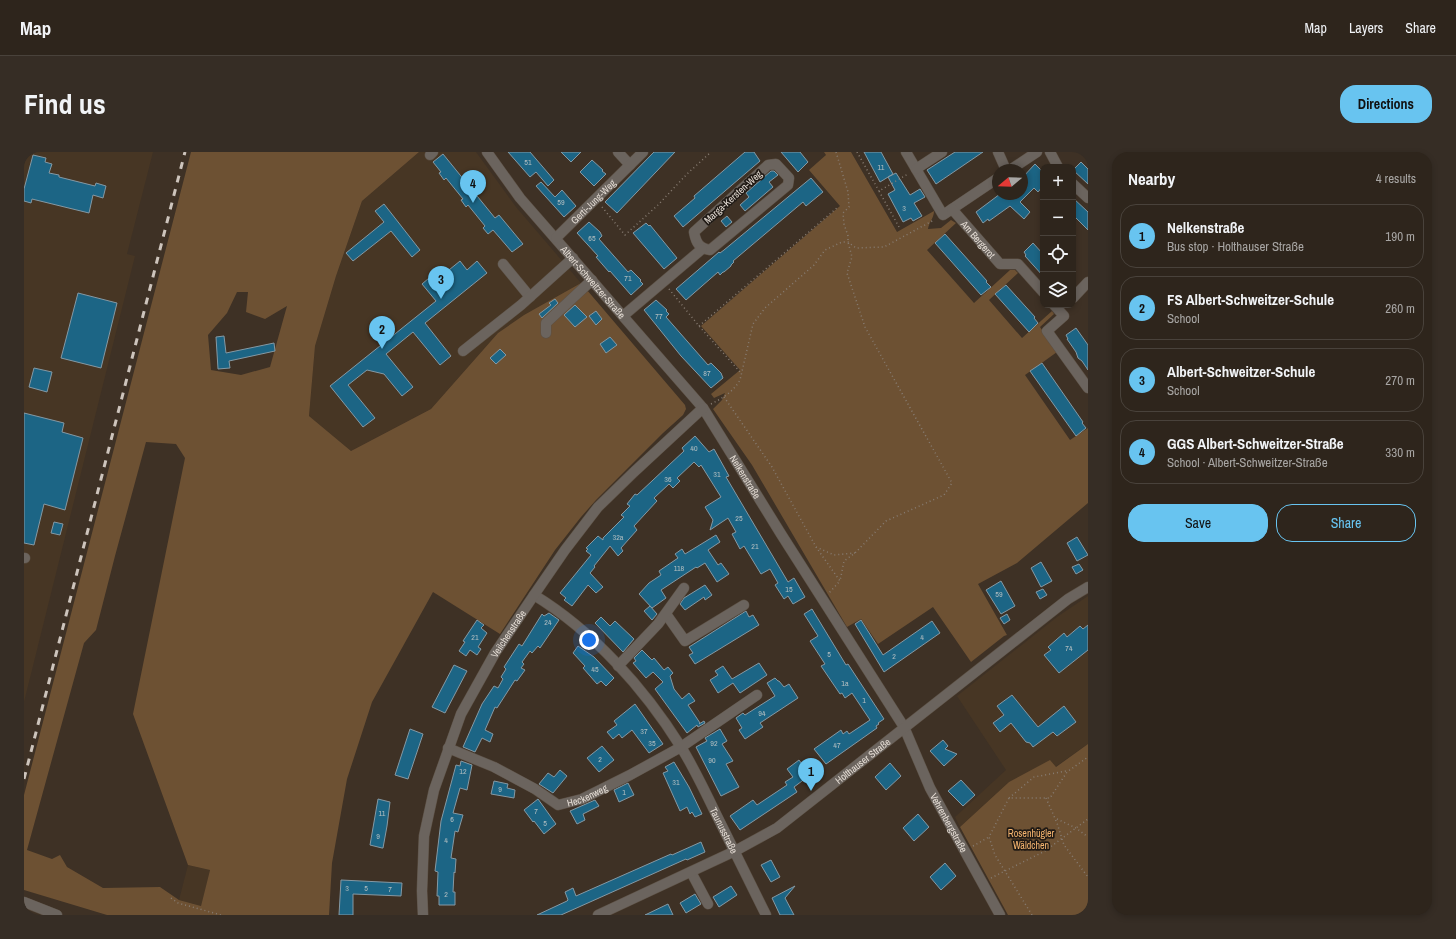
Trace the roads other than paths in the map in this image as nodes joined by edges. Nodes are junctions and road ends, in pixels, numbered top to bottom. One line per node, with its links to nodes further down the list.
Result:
1 (487, 152): 18 (street, Albert-Schweitzer-Straße)
2 (618, 152): 12 (street)
3 (643, 152): 12 (street, Gerti-Jung-Weg)
4 (906, 152): 13 (street, Am Bergerot)
5 (942, 152): 13 (street)
6 (998, 152): 9 (street)
7 (1037, 152): 10 (street)
8 (1050, 152): 11 (street)
9 (1003, 164)
10 (1019, 164)
11 (1056, 164)
12 (630, 165): 18 (street, Gerti-Jung-Weg)
13 (916, 169): 17 (street, Am Bergerot)
14 (992, 182): 17 (street)
15 (1076, 187): 16 (street)
16 (1088, 198)
17 (948, 212): 24 (street, Am Bergerot)
18 (556, 238): 20 (street, Albert-Schweitzer-Straße)
19 (702, 249): 19 (street, Marga-Kersten-Weg); 28 (street, Marga-Kersten-Weg)
20 (573, 258): 22 (street, Albert-Schweitzer-Straße); 26 (street)
21 (503, 264): 26 (street)
22 (592, 280): 28 (street, Albert-Schweitzer-Straße); 29 (street)
23 (1088, 282): 25 (street)
24 (1040, 289)
25 (1076, 295)
26 (530, 296): 30 (street)
27 (1060, 308): 31 (street)
28 (622, 316): 32 (street, Albert-Schweitzer-Straße)
29 (546, 332)
30 (463, 352)
31 (1088, 388)
32 (703, 408): 35 (street, Veilchenstraße); 40 (street, Nelkenstraße)
33 (1088, 587): 40 (street, Holthauser Straße)
34 (684, 588): 37 (street)
35 (534, 594): 38 (street, Taunusstraße); 42 (street, Veilchenstraße)
36 (744, 605): 37 (street)
37 (666, 614): 38 (street)
38 (618, 666): 41 (street, Taunusstraße)
39 (757, 695): 41 (street)
40 (904, 727): 43 (street, Holthauser Straße); 51 (street, Vehrenbergstraße)
41 (681, 747): 42 (street, Heckenweg); 43 (street, Taunusstraße)
42 (448, 748): 48 (street, Veilchenstraße)
43 (735, 851): 44 (street, Holthauser Straße); 50 (street, Taunusstraße)
44 (691, 872): 46 (street); 49 (street, Holthauser Straße)
45 (24, 902): 47 (street)
46 (708, 904)
47 (57, 915)
48 (423, 915)
49 (598, 915)
50 (766, 915)
51 (1000, 915)

